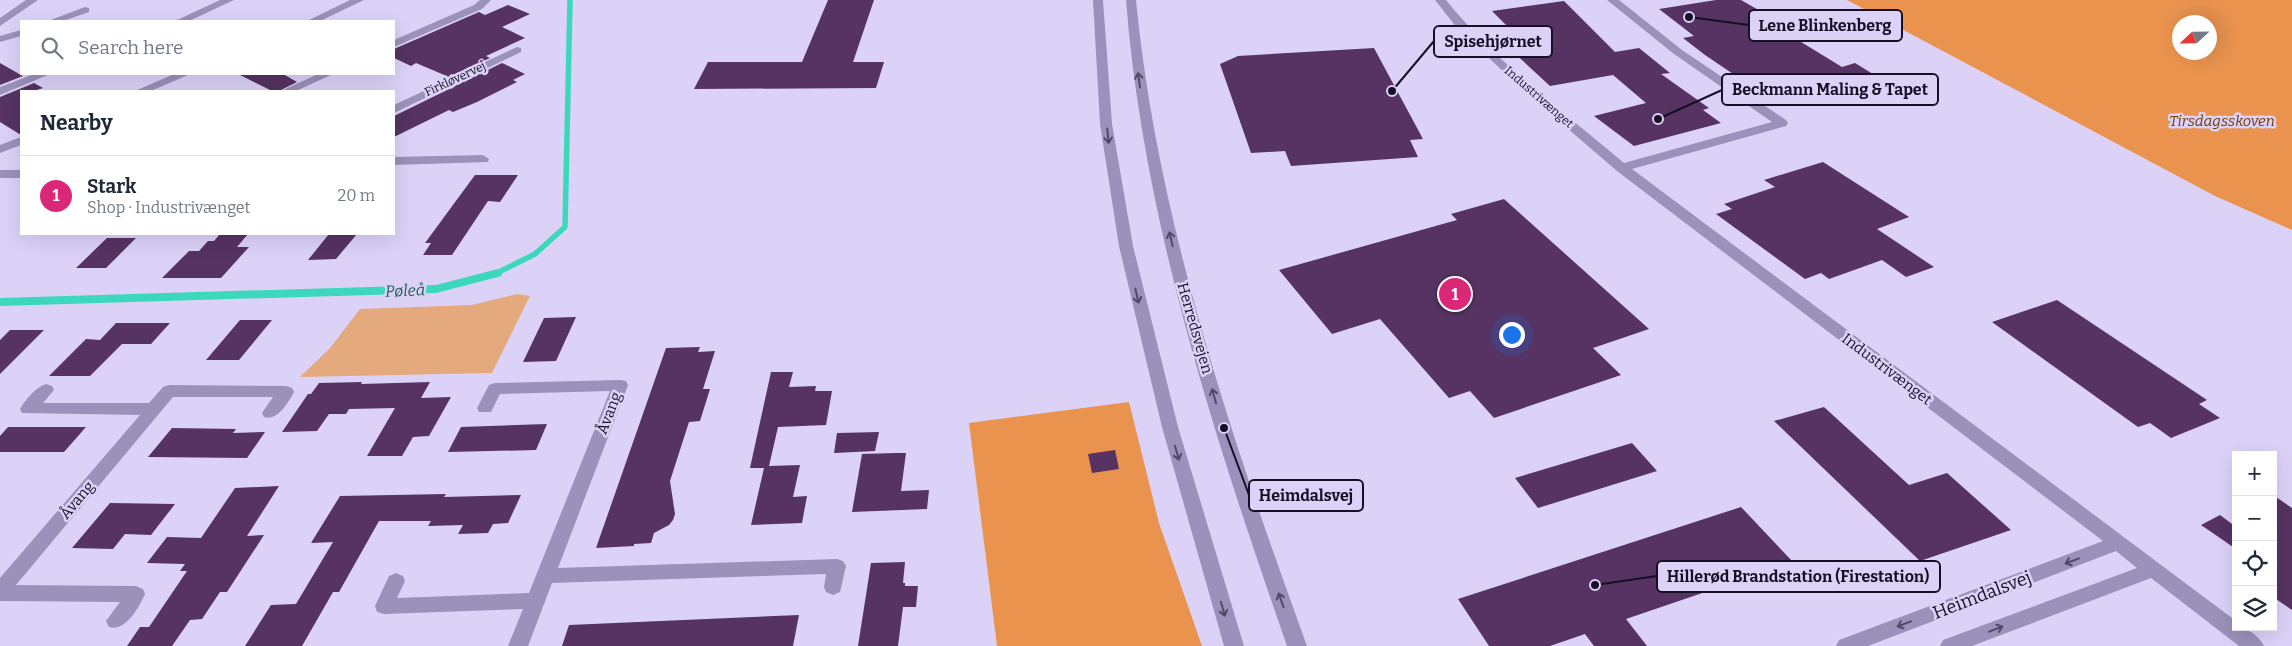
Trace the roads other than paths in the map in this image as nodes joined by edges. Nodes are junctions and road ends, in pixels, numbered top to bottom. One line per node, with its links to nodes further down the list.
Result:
1 (33, 0): 13 (street)
2 (230, 0): 11 (street)
3 (359, 0): 12 (street)
4 (486, 0): 16 (street)
5 (1098, 0): 45 (street, one-way to 45)
6 (1131, 0): 46 (street, Herredsvejen, one-way to 6)
7 (1440, 0): 29 (street, Industrivænget)
8 (1612, 0): 29 (street)
9 (85, 10): 10 (street)
10 (56, 20)
11 (182, 20)
12 (314, 20)
13 (0, 23)
14 (20, 33): 15 (street)
15 (0, 39)
16 (395, 44)
17 (517, 50): 24 (street, Firkløvervej)
18 (41, 75): 23 (street)
19 (182, 75): 21 (street)
20 (325, 75): 22 (street)
21 (144, 90)
22 (289, 90)
23 (0, 91)
24 (395, 109)
25 (20, 141): 26 (street)
26 (0, 149)
27 (483, 160): 28 (street)
28 (395, 162)
29 (1622, 168): 36 (street, Industrivænget)
30 (0, 174): 31 (street)
31 (20, 174)
32 (46, 390): 34 (street)
33 (485, 408): 38 (street, Åvang)
34 (154, 409): 35 (street, Åvang); 41 (street, Åvang)
35 (270, 413)
36 (2118, 543): 37 (street, Industrivænget); 47 (street, Heimdalsvej, one-way to 47)
37 (2152, 570): 48 (street, one-way to 37); 49 (street, Industrivænget)
38 (545, 576): 40 (street); 42 (street, Åvang)
39 (396, 580): 42 (street)
40 (833, 587)
41 (0, 592): 43 (street, Åvang)
42 (536, 600): 44 (street, Åvang)
43 (116, 620)
44 (518, 646)
45 (1234, 646)
46 (1298, 646)
47 (1846, 646)
48 (1950, 646)
49 (2254, 646)

